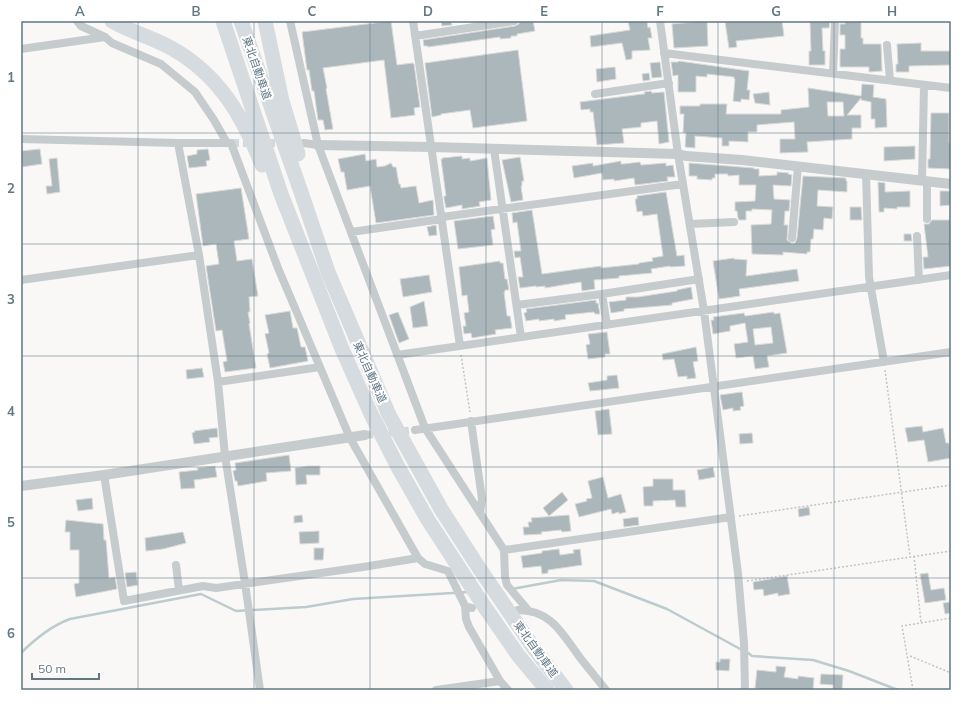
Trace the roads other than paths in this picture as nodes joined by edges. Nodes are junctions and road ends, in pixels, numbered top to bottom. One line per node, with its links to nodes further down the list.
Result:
1 (77, 21): 12 (street)
2 (112, 21): 56 (highway)
3 (223, 21): 56 (highway, 東北自動車道)
4 (241, 21): 55 (highway, 東北自動車道)
5 (265, 21): 55 (highway)
6 (290, 21): 26 (street)
7 (413, 21): 11 (street)
8 (514, 21): 11 (street)
9 (660, 21): 15 (street)
10 (834, 21): 16 (street)
11 (415, 36): 27 (street)
12 (105, 37): 14 (street); 24 (street)
13 (887, 45): 17 (street)
14 (21, 49)
15 (664, 53): 16 (street); 18 (street)
16 (833, 73): 17 (street)
17 (890, 80): 19 (street)
18 (669, 83): 21 (street); 29 (street)
19 (924, 86): 20 (street); 32 (street)
20 (951, 88)
21 (595, 94)
22 (21, 139): 23 (street)
23 (178, 143): 24 (street); 43 (street)
24 (227, 143): 60 (street)
25 (304, 143): 26 (street)
26 (318, 145): 27 (street); 40 (street)
27 (432, 147): 28 (street); 36 (street)
28 (494, 149): 29 (street); 35 (street)
29 (678, 154): 30 (street); 33 (street)
30 (798, 166): 31 (street); 42 (street)
31 (866, 174): 32 (street); 48 (street)
32 (924, 181): 34 (street); 37 (street)
33 (683, 184): 35 (street); 39 (street)
34 (951, 184)
35 (503, 209): 36 (street); 50 (street)
36 (442, 218): 40 (street); 54 (street)
37 (927, 219)
38 (734, 222): 39 (street)
39 (690, 224): 45 (street)
40 (351, 232): 58 (street)
41 (917, 236): 47 (street)
42 (792, 238)
43 (199, 255): 46 (street); 61 (street)
44 (951, 276): 47 (street)
45 (699, 279): 49 (street); 51 (street)
46 (21, 280)
47 (919, 280): 48 (street)
48 (872, 287): 51 (street); 59 (street)
49 (602, 294): 50 (street); 52 (street)
50 (517, 305): 53 (street)
51 (704, 311): 52 (street); 62 (street)
52 (607, 325): 53 (street)
53 (520, 337): 54 (street)
54 (460, 346): 58 (street)
55 (359, 347): 86 (highway, 東北自動車道)
56 (342, 349): 78 (highway, 東北自動車道)
57 (951, 352): 59 (street)
58 (398, 355): 64 (street)
59 (884, 362): 62 (street)
60 (320, 367): 61 (street); 67 (street)
61 (218, 382): 68 (street)
62 (714, 386): 63 (street); 72 (street)
63 (471, 421): 64 (street); 71 (street)
64 (425, 428): 65 (street); 71 (street)
65 (415, 430)
66 (365, 435): 67 (street)
67 (350, 438): 68 (street); 74 (street)
68 (225, 456): 69 (street); 76 (street)
69 (104, 475): 70 (street); 77 (street)
70 (21, 486)
71 (480, 513): 73 (street)
72 (731, 517): 73 (street); 88 (street)
73 (504, 550): 80 (street)
74 (418, 558): 76 (street); 78 (street)
75 (176, 565): 77 (street)
76 (245, 583): 77 (street); 82 (street)
77 (179, 590)
78 (473, 605): 81 (street); 85 (highway, 東北自動車道)
79 (518, 610): 80 (street)
80 (528, 610): 87 (street)
81 (500, 681): 83 (street); 84 (street)
82 (260, 690)
83 (436, 690)
84 (508, 690)
85 (547, 690)
86 (566, 690)
87 (606, 690)
88 (745, 690)

